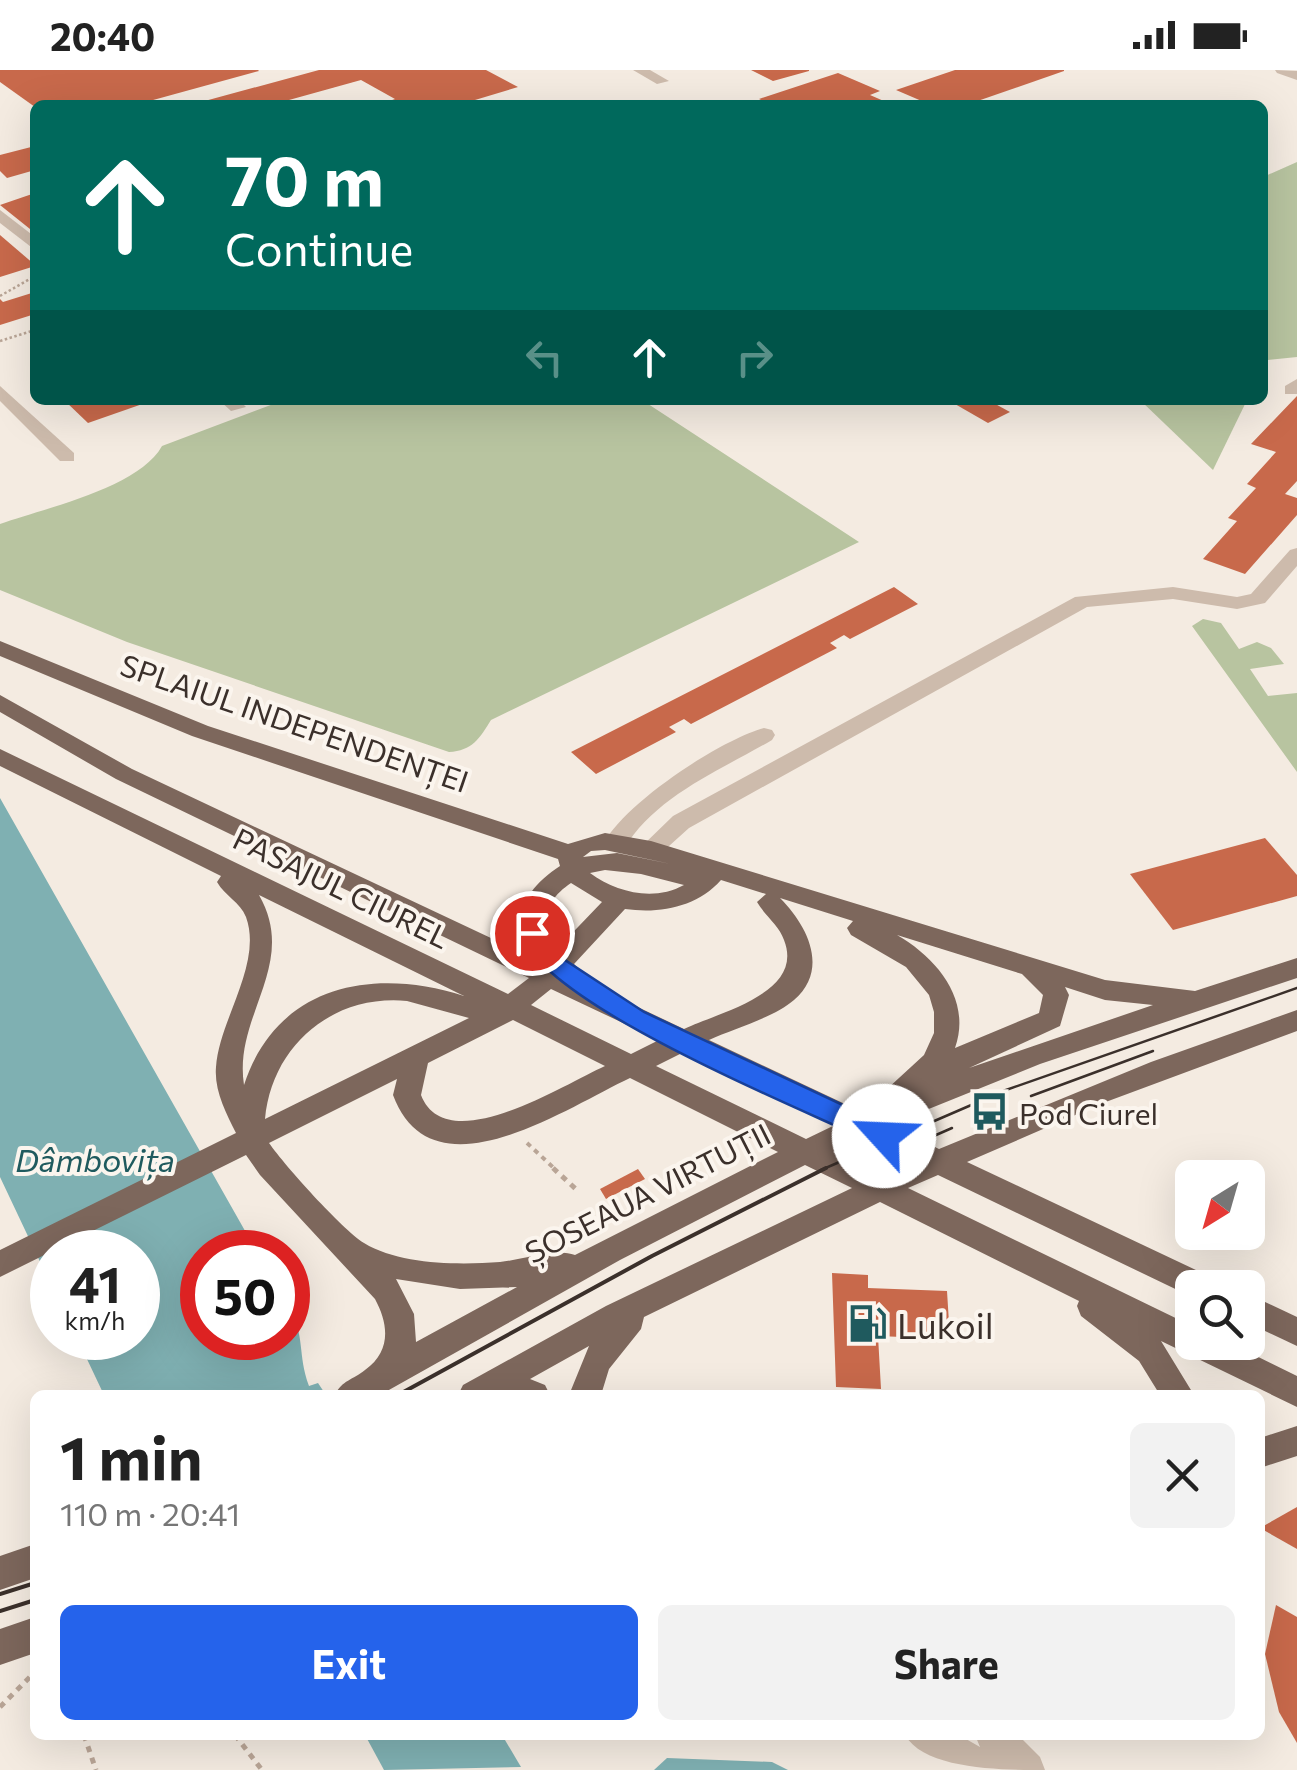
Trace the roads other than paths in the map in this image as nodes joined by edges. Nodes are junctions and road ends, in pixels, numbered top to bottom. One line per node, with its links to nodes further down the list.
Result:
1 (640, 70): 4 (street)
2 (1282, 70): 3 (street)
3 (1297, 76)
4 (662, 81)
5 (0, 216): 6 (street)
6 (30, 241)
7 (0, 391): 10 (street)
8 (48, 422): 10 (street)
9 (23, 430): 10 (street)
10 (67, 457)
11 (1297, 554): 18 (street)
12 (0, 648): 19 (main road, SPLAIUL INDEPENDENȚEI)
13 (0, 702): 26 (main road, PASAJUL CIUREL)
14 (764, 735): 16 (street)
15 (0, 757): 17 (main road, PASAJUL CIUREL)
16 (616, 843): 18 (main road); 19 (main road)
17 (175, 844): 28 (main road, PASAJUL CIUREL); 32 (main road)
18 (651, 849): 20 (main road)
19 (571, 854): 21 (main road, SPLAIUL INDEPENDENȚEI)
20 (716, 870): 21 (main road, SPLAIUL INDEPENDENȚEI); 23 (main road)
21 (621, 898): 29 (main road)
22 (769, 902): 26 (main road); 29 (main road); 31 (main road)
23 (1024, 964): 25 (main road); 30 (main road)
24 (1297, 968): 25 (main road, ȘOSEAUA VIRTUȚII)
25 (1201, 999): 30 (main road, ȘOSEAUA VIRTUȚII)
26 (635, 1018): 37 (main road, PASAJUL CIUREL)
27 (1293, 1023): 38 (main road)
28 (570, 1039): 32 (main road); 33 (main road, PASAJUL CIUREL)
29 (416, 1058): 36 (main road)
30 (930, 1096): 31 (main road, ȘOSEAUA VIRTUȚII)
31 (876, 1119): 35 (main road, ȘOSEAUA VIRTUȚII)
32 (250, 1128): 34 (main road)
33 (994, 1244): 43 (main road, PASAJUL CIUREL); 50 (main road)
34 (352, 1250): 35 (main road); 45 (main road)
35 (596, 1259): 45 (main road, ȘOSEAUA VIRTUȚII)
36 (6, 1262)
37 (1175, 1274)
38 (646, 1303): 46 (main road); 49 (main road)
39 (1265, 1310): 40 (main road)
40 (1297, 1315)
41 (1265, 1316): 42 (main road)
42 (1297, 1332)
43 (1175, 1333)
44 (1231, 1360): 51 (main road, PASAJUL CIUREL)
45 (364, 1387)
46 (482, 1390)
47 (490, 1390): 48 (main road)
48 (518, 1390)
49 (586, 1390)
50 (1175, 1390)
51 (1297, 1392)
52 (1297, 1441): 53 (main road)
53 (1265, 1451)
54 (30, 1563): 55 (main road)
55 (0, 1573)
56 (30, 1637): 57 (main road)
57 (0, 1647)
58 (932, 1740): 60 (street)
59 (997, 1740): 61 (street)
60 (984, 1770)
61 (1027, 1770)

